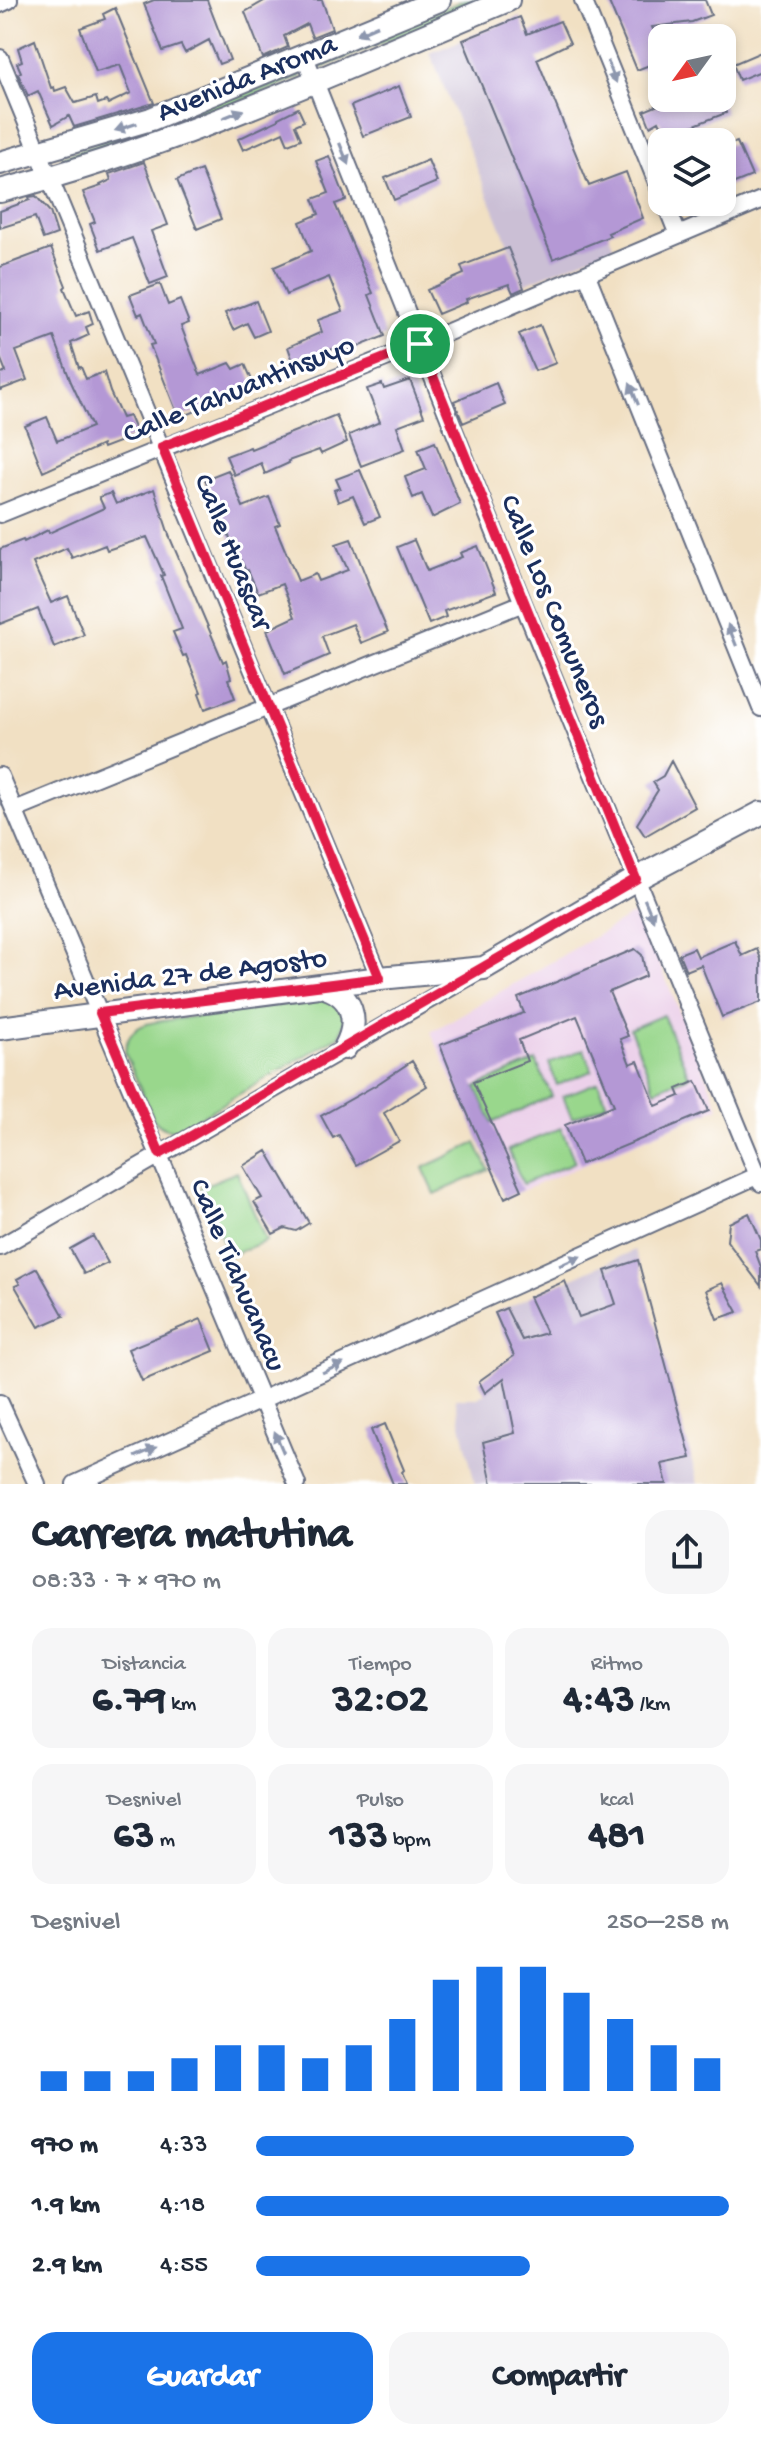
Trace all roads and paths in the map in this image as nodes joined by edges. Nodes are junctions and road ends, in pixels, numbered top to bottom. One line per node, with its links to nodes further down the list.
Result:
1 (9, 0): 5 (street)
2 (439, 0): 6 (main road, Avenida Aroma, one-way to 6)
3 (508, 0): 8 (main road, Avenida Aroma)
4 (583, 0): 10 (street, one-way to 10)
5 (0, 4)
6 (305, 57): 8 (street, Calle Los Comuneros); 9 (main road, Avenida Aroma, one-way to 9)
7 (0, 58): 9 (street, Calle Huascar)
8 (314, 82): 12 (main road, Avenida Aroma, one-way to 8); 18 (street, Calle Los Comuneros, one-way to 18)
9 (39, 153): 11 (main road, Avenida Aroma); 12 (street, Calle Huascar)
10 (648, 160)
11 (0, 163)
12 (50, 178): 13 (main road, Avenida Aroma); 19 (street, Calle Huascar)
13 (0, 191)
14 (761, 200): 16 (street, Calle Tahuantinsuyo)
15 (671, 216): 16 (street)
16 (678, 235): 17 (street, Calle Tahuantinsuyo)
17 (587, 275): 18 (street, Calle Tahuantinsuyo); 23 (street, one-way to 17)
18 (420, 344): 19 (street, Calle Tahuantinsuyo); 21 (street, Calle Los Comuneros)
19 (162, 447): 20 (street, Calle Tahuantinsuyo); 22 (street, Calle Huascar)
20 (0, 514)
21 (523, 603): 22 (street); 27 (street, Calle Los Comuneros)
22 (269, 707): 25 (street); 29 (street, Calle Huascar)
23 (761, 708)
24 (0, 776): 25 (street, Calle Tiahuanacu)
25 (15, 810): 31 (street, Calle Tiahuanacu)
26 (761, 813): 27 (main road)
27 (636, 879): 28 (main road); 35 (street, Calle Los Comuneros, one-way to 35)
28 (484, 968): 29 (main road, Avenida 27 de Agosto); 33 (street)
29 (380, 978): 30 (main road, Avenida 27 de Agosto)
30 (321, 986): 31 (main road, Avenida 27 de Agosto); 33 (main road)
31 (100, 1013): 32 (main road, Avenida 27 de Agosto); 34 (street, Calle Tiahuanacu)
32 (0, 1028)
33 (345, 1048): 34 (street)
34 (160, 1154): 36 (street); 37 (street, Calle Tiahuanacu)
35 (760, 1178): 37 (street, one-way to 35)
36 (0, 1247)
37 (261, 1400): 40 (street, one-way to 37); 41 (street, Calle Tiahuanacu, one-way to 37)
38 (0, 1403): 39 (street)
39 (37, 1484)
40 (75, 1484)
41 (297, 1484)

